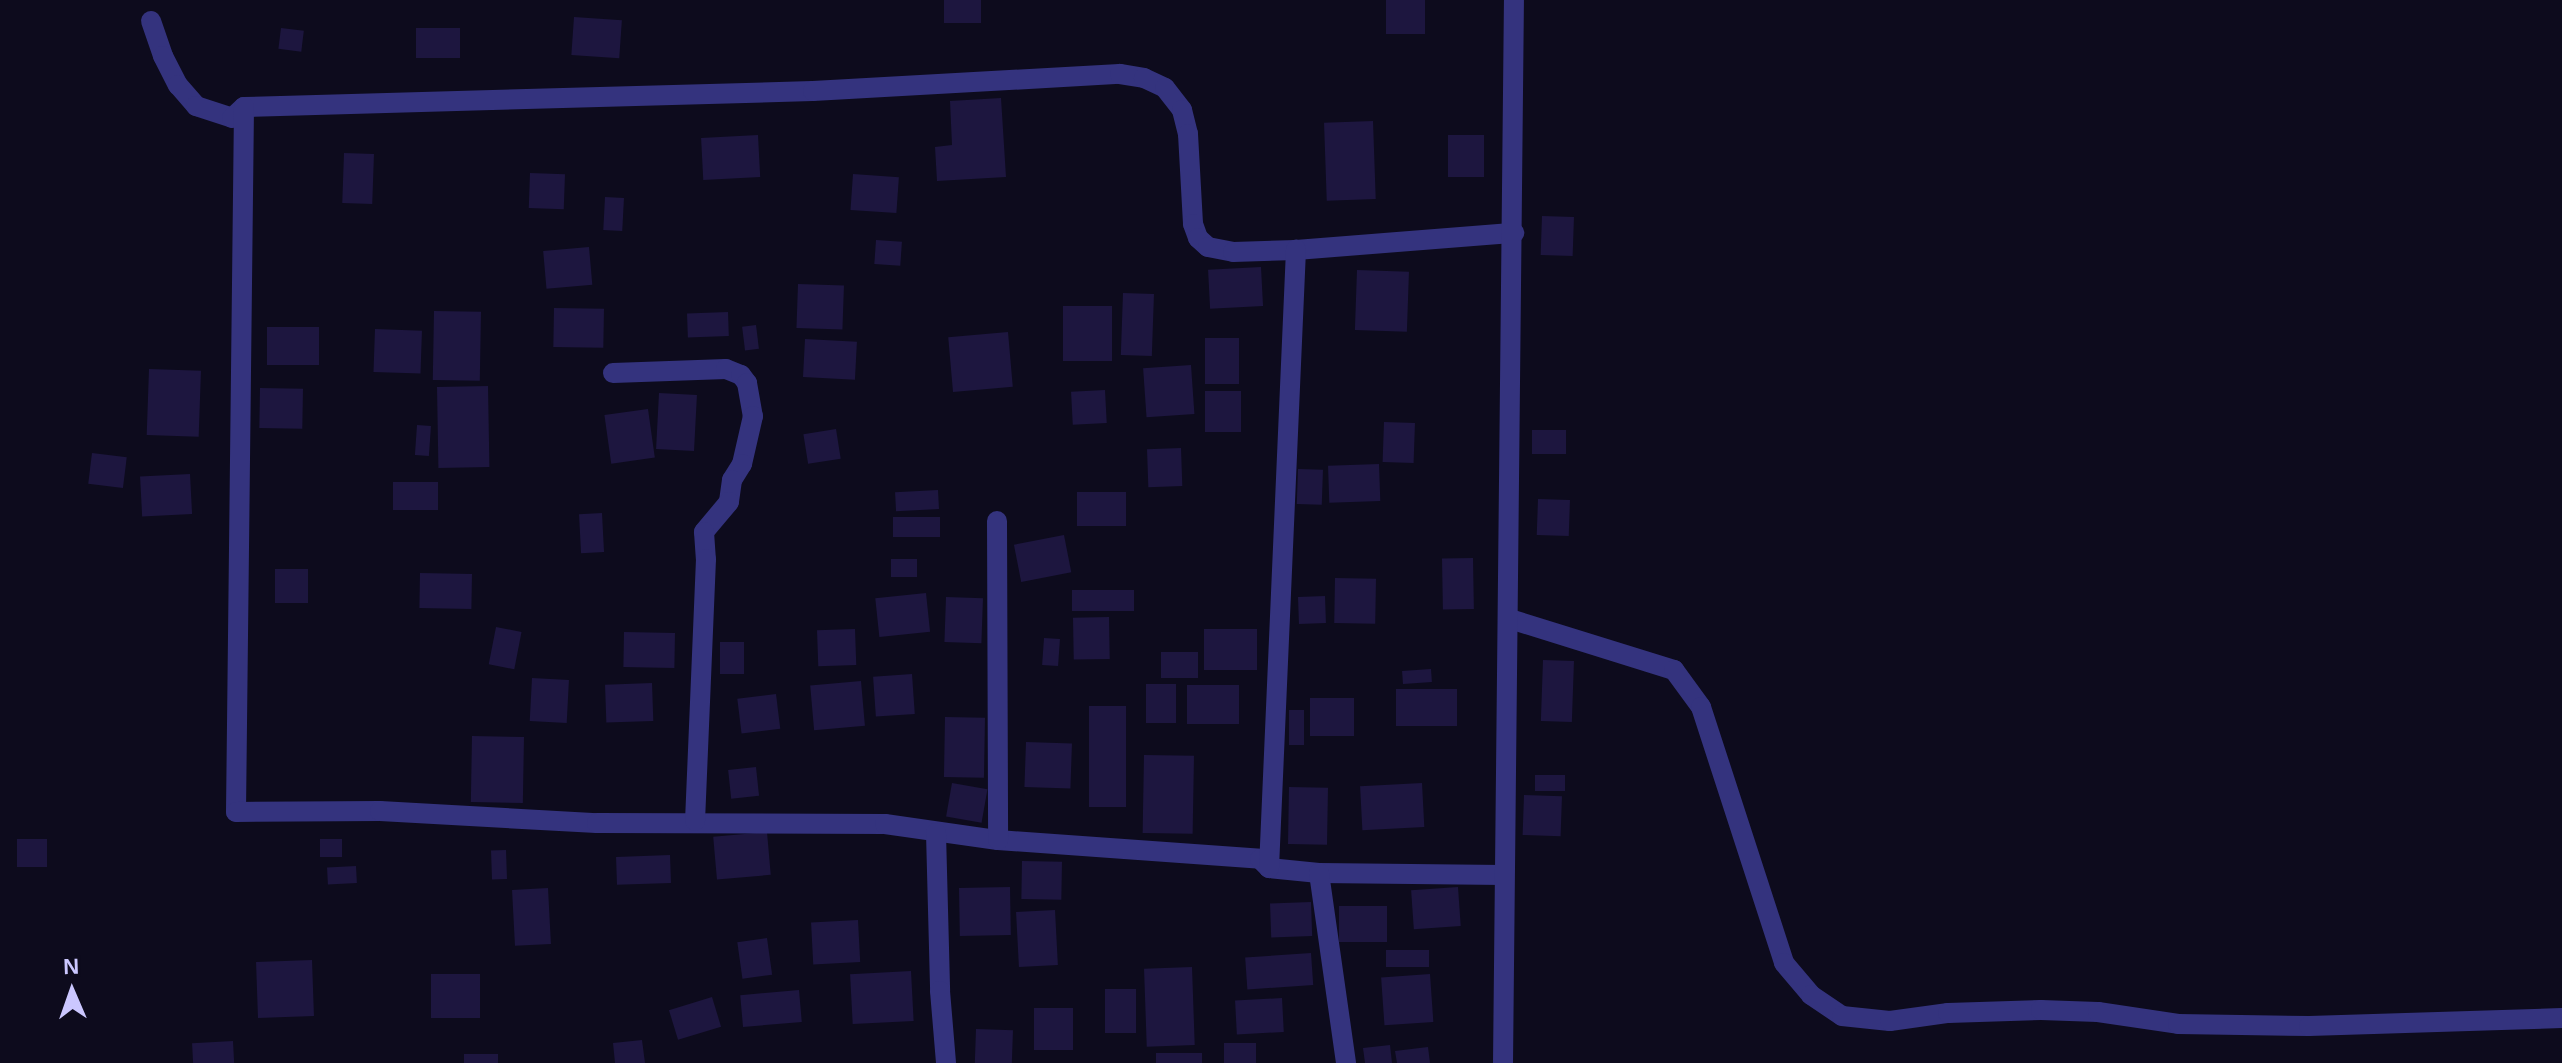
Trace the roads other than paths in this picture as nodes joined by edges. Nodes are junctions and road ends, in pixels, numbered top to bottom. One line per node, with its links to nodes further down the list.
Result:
1 (1514, 0): 4 (street)
2 (151, 21): 3 (street)
3 (244, 107): 5 (street); 9 (street)
4 (1514, 233): 5 (street); 8 (street)
5 (1296, 250): 12 (street)
6 (613, 373): 9 (street)
7 (997, 521): 11 (street)
8 (1510, 619): 14 (street); 15 (street)
9 (695, 821): 10 (street)
10 (936, 833): 11 (street); 16 (street)
11 (998, 840): 12 (street)
12 (1269, 868): 13 (street)
13 (1319, 873): 14 (street); 17 (street)
14 (1504, 875): 18 (street)
15 (2562, 1018)
16 (946, 1063)
17 (1346, 1063)
18 (1503, 1063)

